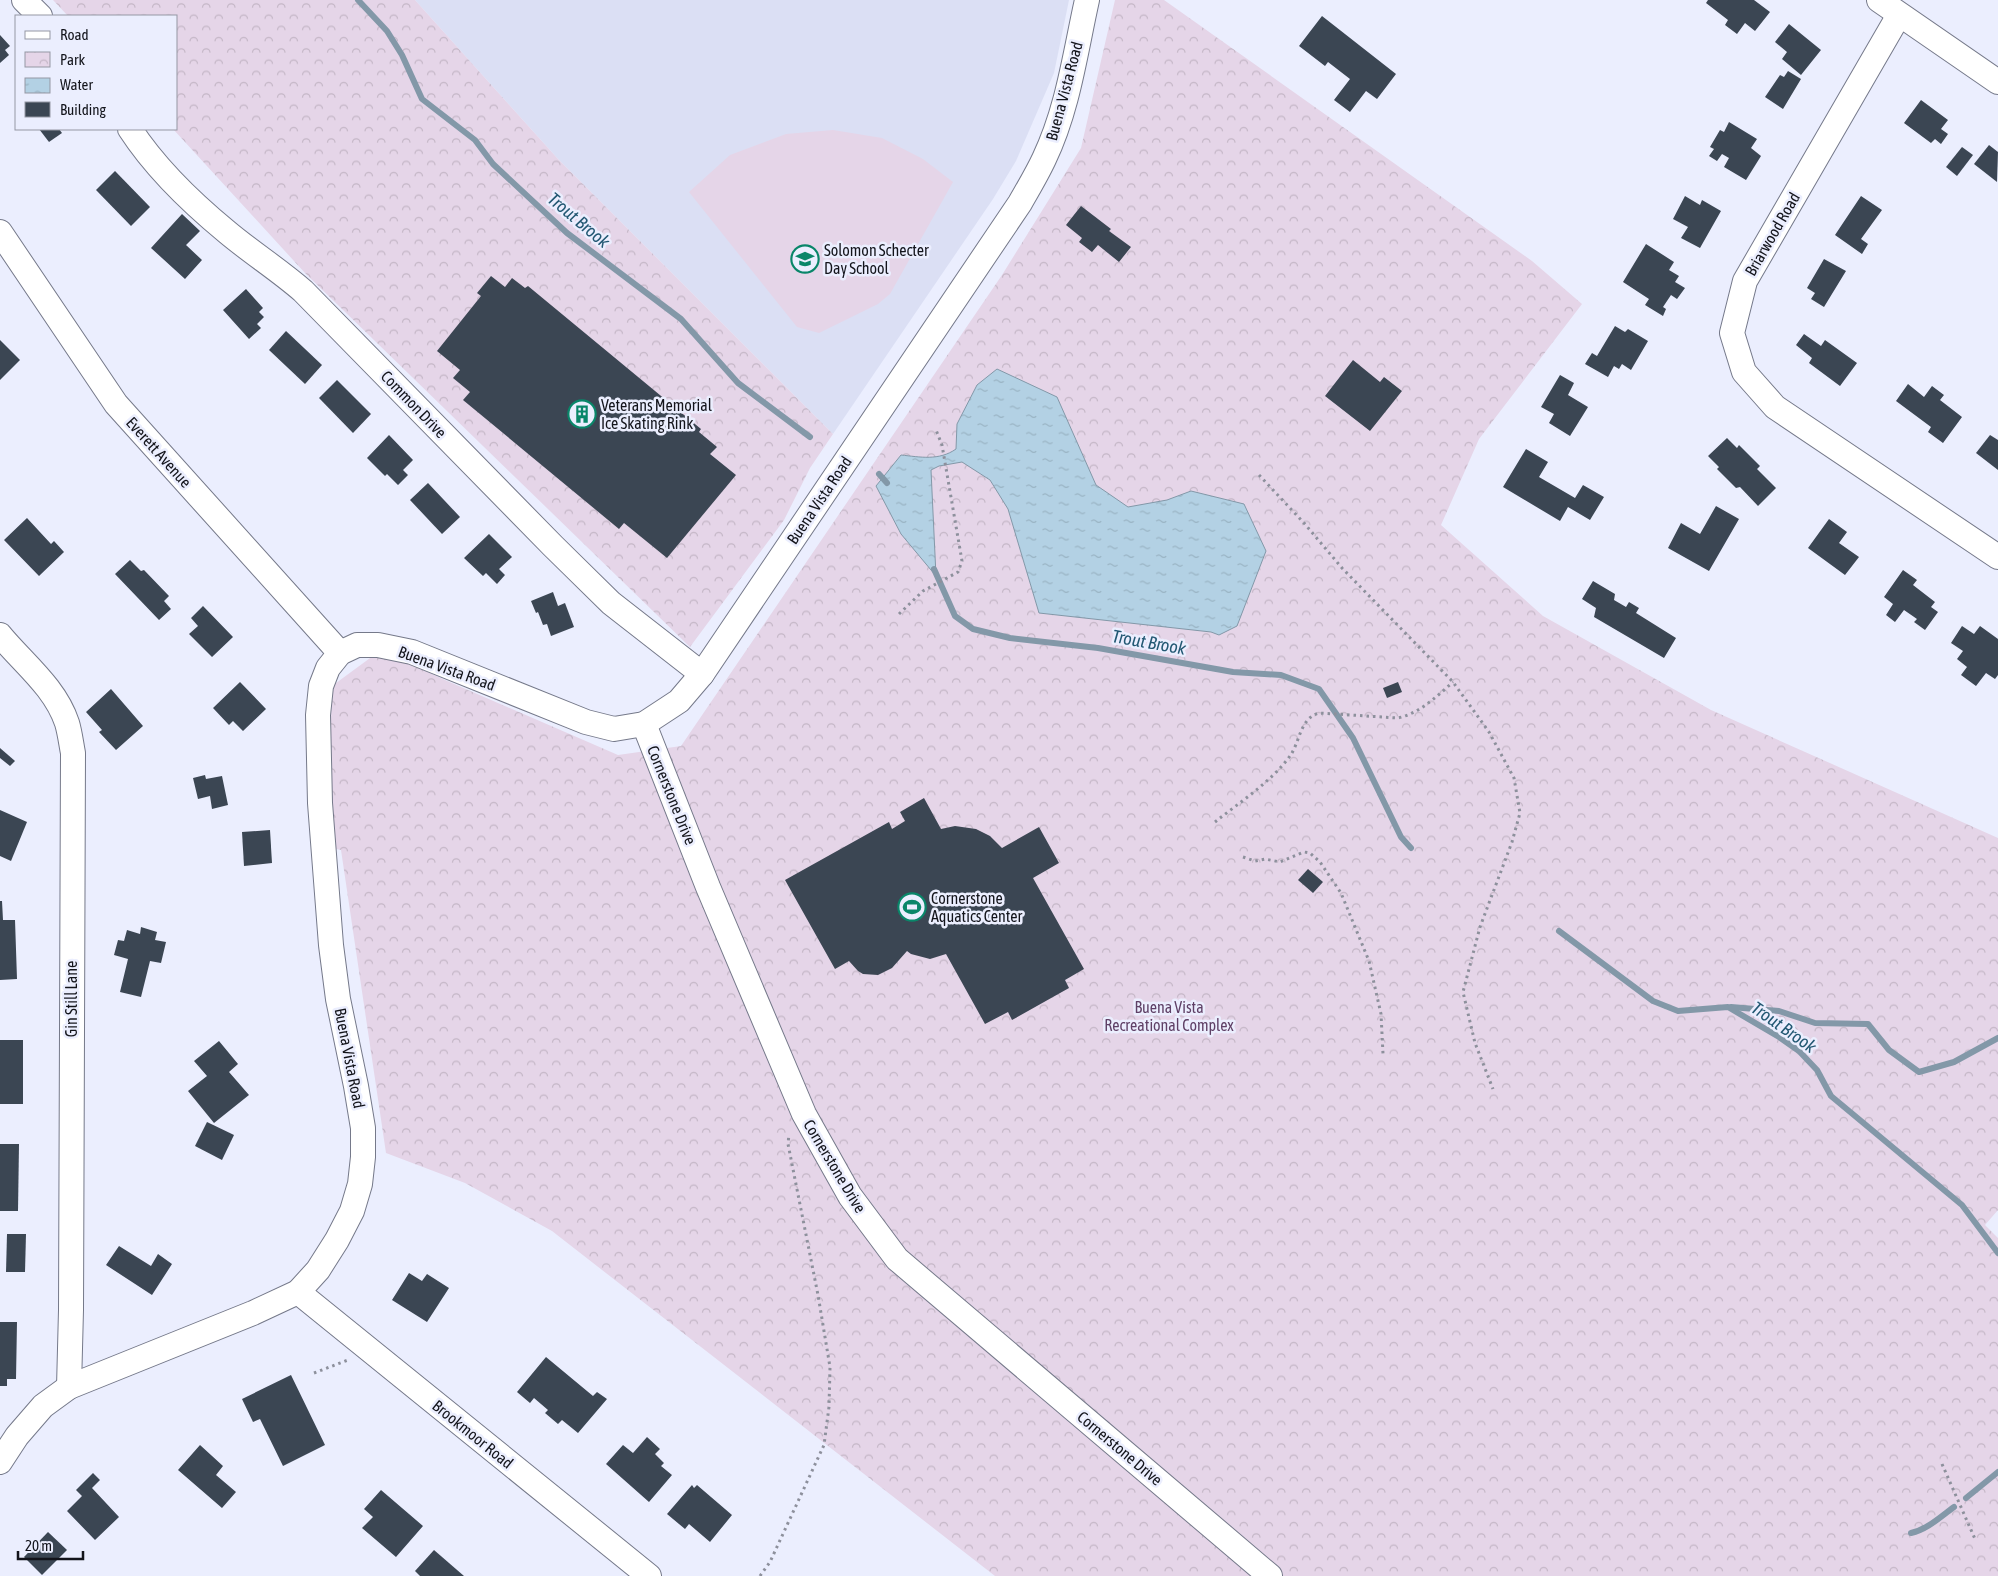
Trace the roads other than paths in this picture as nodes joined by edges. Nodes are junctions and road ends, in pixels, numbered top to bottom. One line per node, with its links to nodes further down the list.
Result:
1 (24, 0): 4 (street)
2 (1087, 0): 12 (street, Buena Vista Road)
3 (1879, 0): 5 (street)
4 (39, 15)
5 (1899, 15): 6 (street); 9 (street, Briarwood Road)
6 (1998, 82)
7 (131, 130): 12 (street, Common Drive)
8 (0, 232): 11 (street, Everett Avenue)
9 (1998, 557)
10 (0, 635): 15 (street, Gin Still Lane)
11 (340, 653): 13 (street, Buena Vista Road); 14 (street, Buena Vista Road)
12 (702, 674): 13 (street, Buena Vista Road)
13 (644, 724): 18 (street, Cornerstone Drive)
14 (298, 1292): 15 (street, Buena Vista Road); 17 (street, Brookmoor Road)
15 (69, 1387): 16 (street, Buena Vista Road)
16 (0, 1462)
17 (649, 1576)
18 (1270, 1576)

